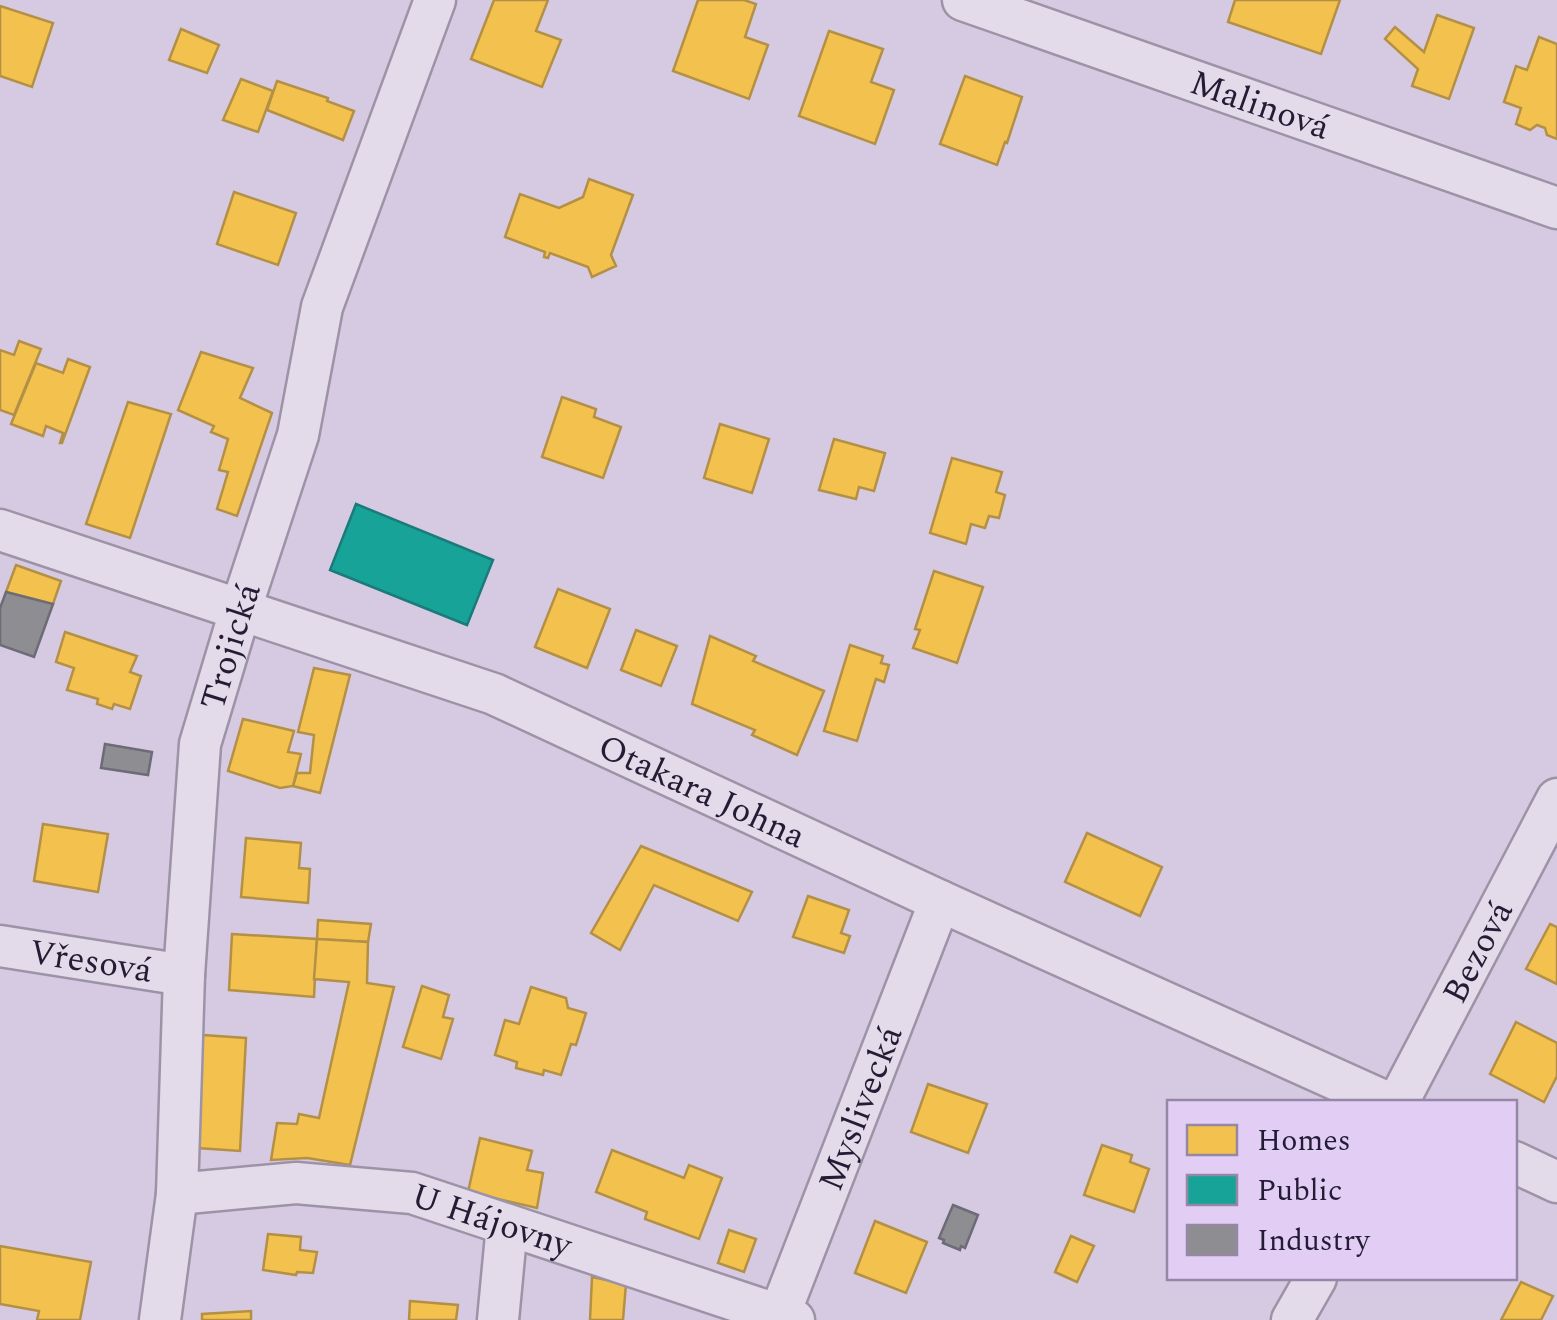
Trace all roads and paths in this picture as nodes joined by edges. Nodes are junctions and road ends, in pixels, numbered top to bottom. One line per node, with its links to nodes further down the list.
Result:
1 (435, 0): 5 (street, Trojická)
2 (963, 0): 3 (street, Malinová)
3 (1557, 208)
4 (0, 530): 5 (street, Otakara Johna)
5 (240, 610): 7 (street, Otakara Johna); 9 (street, Trojická)
6 (1557, 800): 11 (street, Bezová)
7 (940, 901): 10 (street, Otakara Johna); 17 (street, Myslivecká)
8 (0, 946): 9 (street, Vřesová)
9 (184, 976): 14 (street, Trojická)
10 (1382, 1100)
11 (1399, 1100)
12 (1517, 1163): 13 (street)
13 (1557, 1182)
14 (177, 1194): 15 (street, U Hájovny); 18 (street, Trojická)
15 (507, 1225): 17 (street, U Hájovny); 19 (street)
16 (1315, 1280): 20 (street)
17 (787, 1317)
18 (160, 1320)
19 (498, 1320)
20 (1292, 1320)

